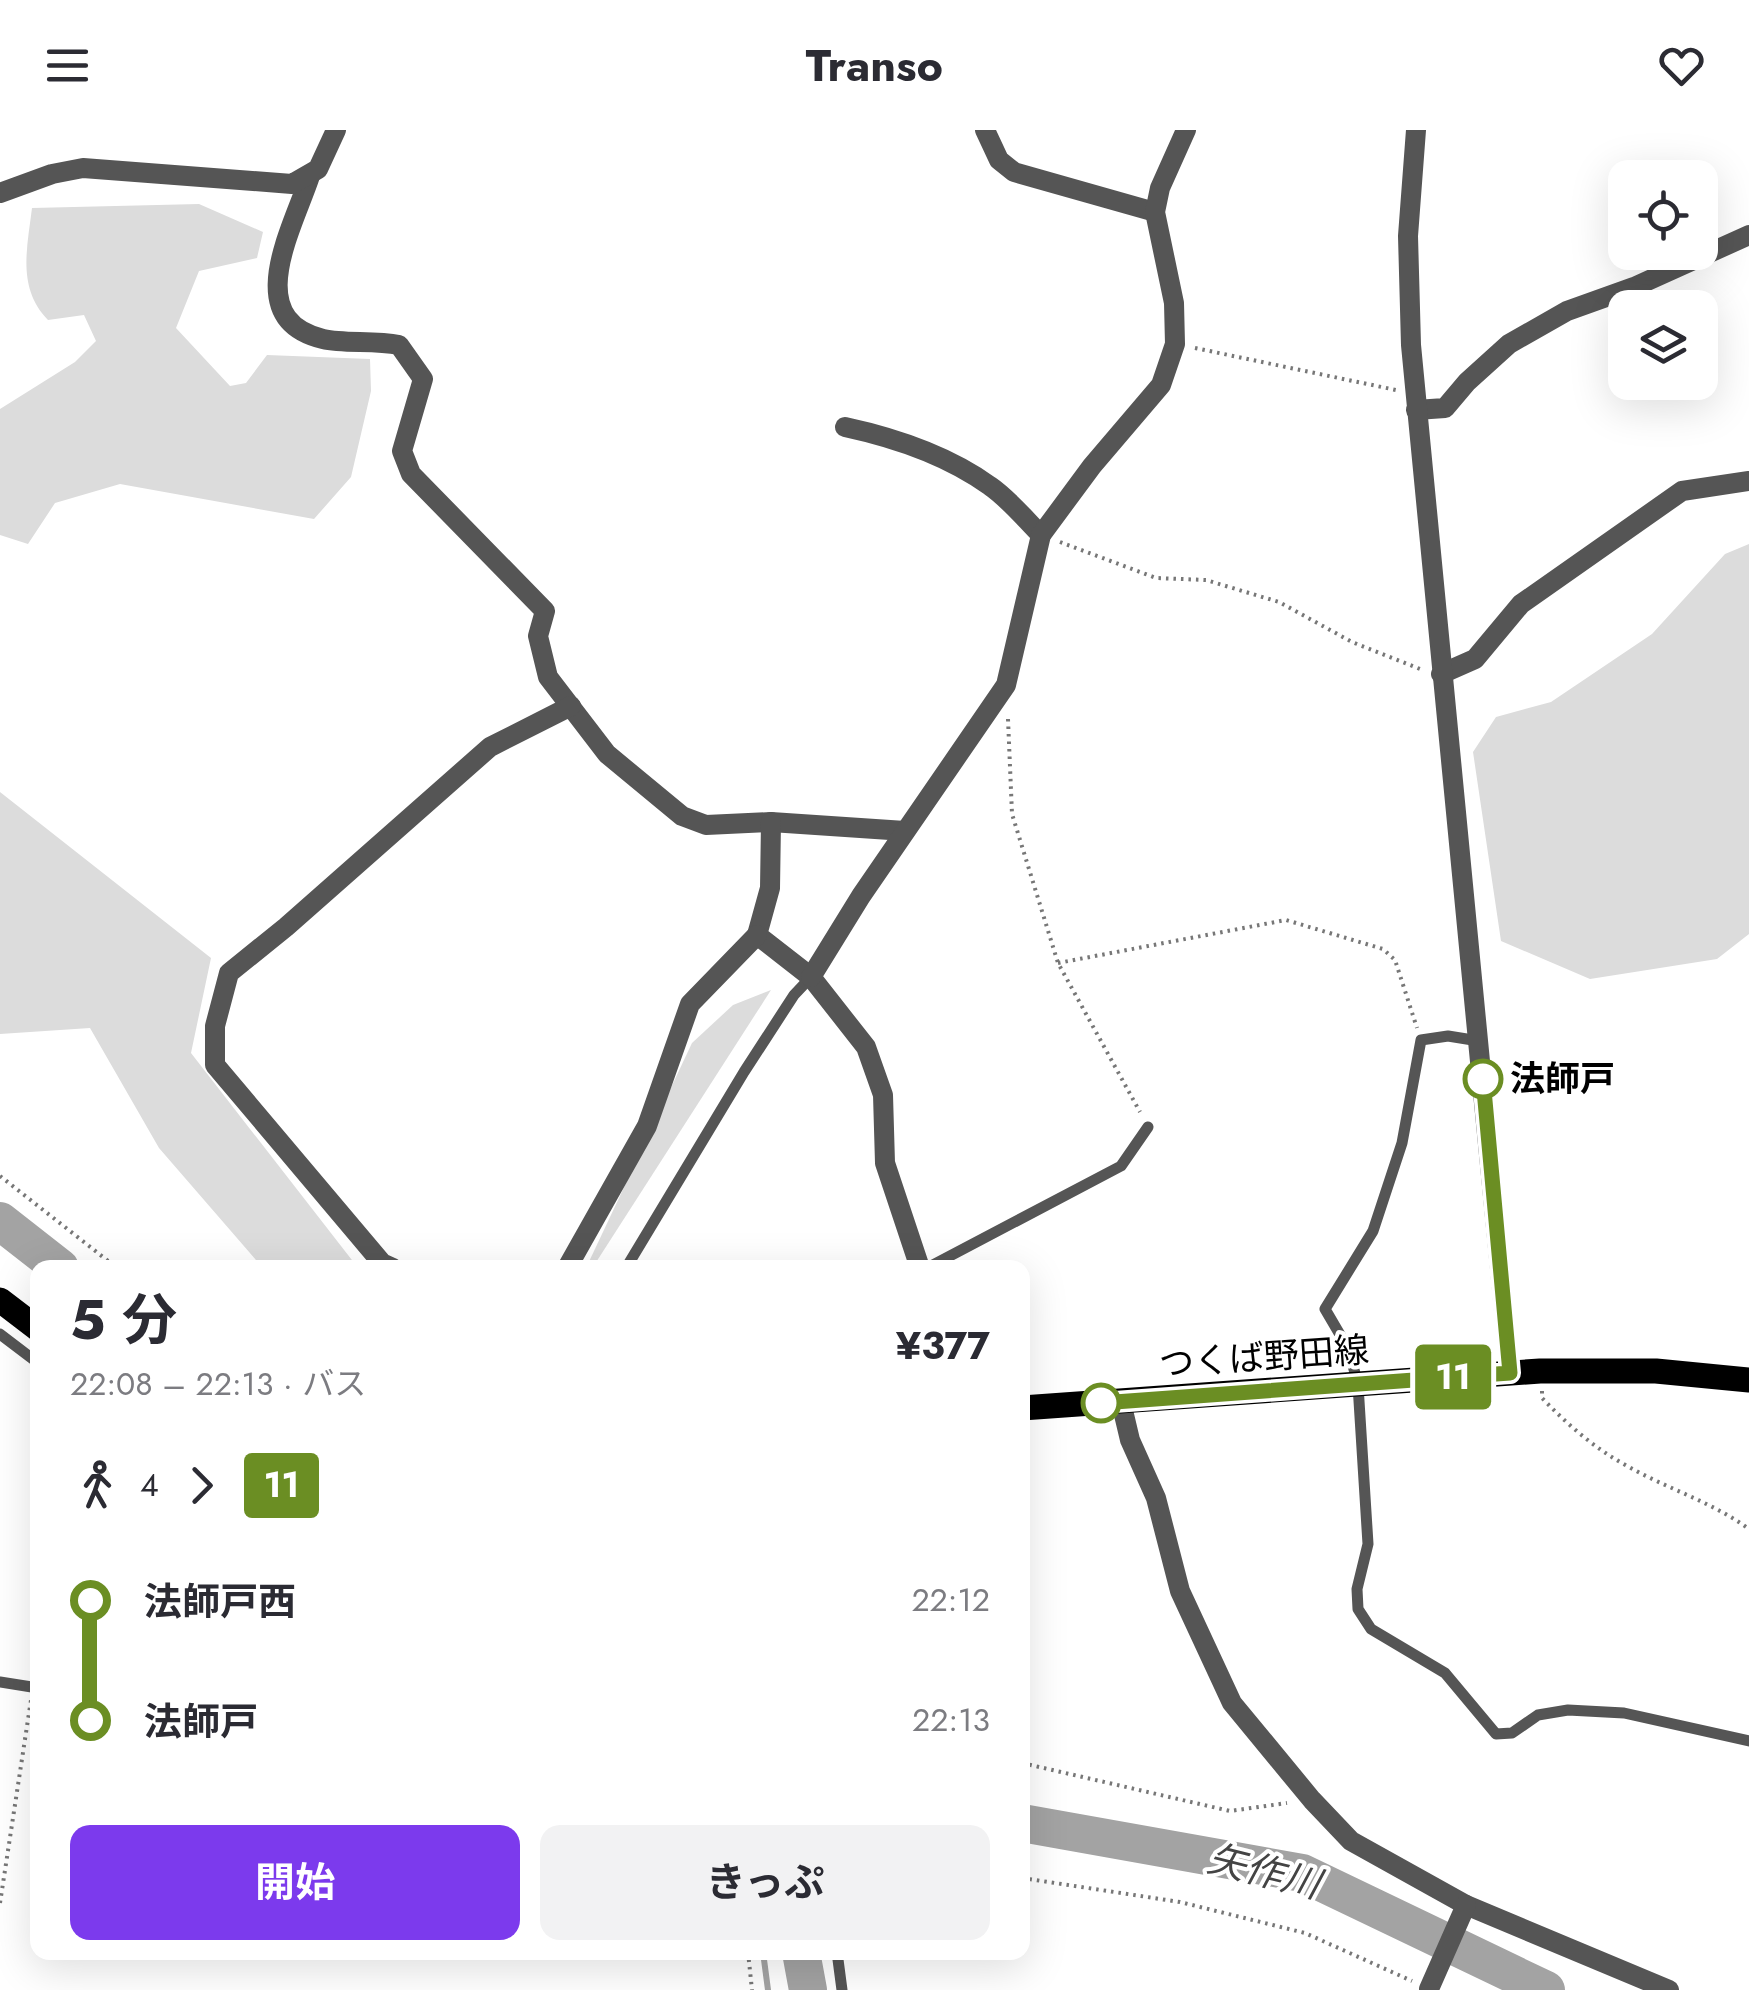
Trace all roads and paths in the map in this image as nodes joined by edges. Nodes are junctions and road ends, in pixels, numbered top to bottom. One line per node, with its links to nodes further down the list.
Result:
1 (336, 130): 5 (street)
2 (985, 130): 7 (street)
3 (1186, 130): 7 (street)
4 (1416, 130): 10 (street)
5 (310, 176): 6 (street); 16 (street)
6 (0, 193)
7 (1155, 212): 9 (street)
8 (1749, 235): 10 (street)
9 (1175, 344): 10 (path); 13 (street)
10 (1415, 402): 14 (street)
11 (844, 427): 13 (street)
12 (1749, 481): 14 (street)
13 (1042, 535): 14 (path); 15 (street)
14 (1442, 674): 23 (street)
15 (1006, 685): 18 (street); 20 (path)
16 (571, 706): 17 (street); 27 (street)
17 (771, 822): 18 (street); 19 (street)
18 (905, 831): 21 (street)
19 (757, 934): 21 (street); 28 (street)
20 (1058, 963): 22 (path); 24 (path)
21 (811, 977): 29 (lane); 30 (street)
22 (1420, 1040): 23 (lane); 39 (lane)
23 (1479, 1041): 37 (street)
24 (1148, 1127): 31 (lane)
25 (0, 1176): 26 (path)
26 (107, 1260)
27 (379, 1260)
28 (572, 1260)
29 (631, 1260)
30 (921, 1260)
31 (939, 1260)
32 (0, 1300): 33 (main road)
33 (30, 1323)
34 (0, 1334): 35 (lane)
35 (30, 1357)
36 (1540, 1371): 37 (main road, つくば野田線); 38 (main road, つくば野田線); 42 (path)
37 (1510, 1373): 39 (main road, つくば野田線)
38 (1749, 1380)
39 (1358, 1385): 40 (main road, つくば野田線); 46 (lane)
40 (1120, 1402): 41 (main road, つくば野田線); 48 (street)
41 (1030, 1408)
42 (1749, 1529)
43 (0, 1682): 44 (lane)
44 (30, 1687)
45 (30, 1719): 50 (path)
46 (1749, 1741)
47 (1030, 1765): 48 (path)
48 (1312, 1800): 51 (street)
49 (1030, 1879): 54 (path)
50 (0, 1903)
51 (1463, 1911): 54 (street); 57 (street)
52 (749, 1960): 55 (path)
53 (838, 1960): 56 (lane)
54 (1430, 1984)
55 (752, 1990)
56 (842, 1990)
57 (1669, 1990)

